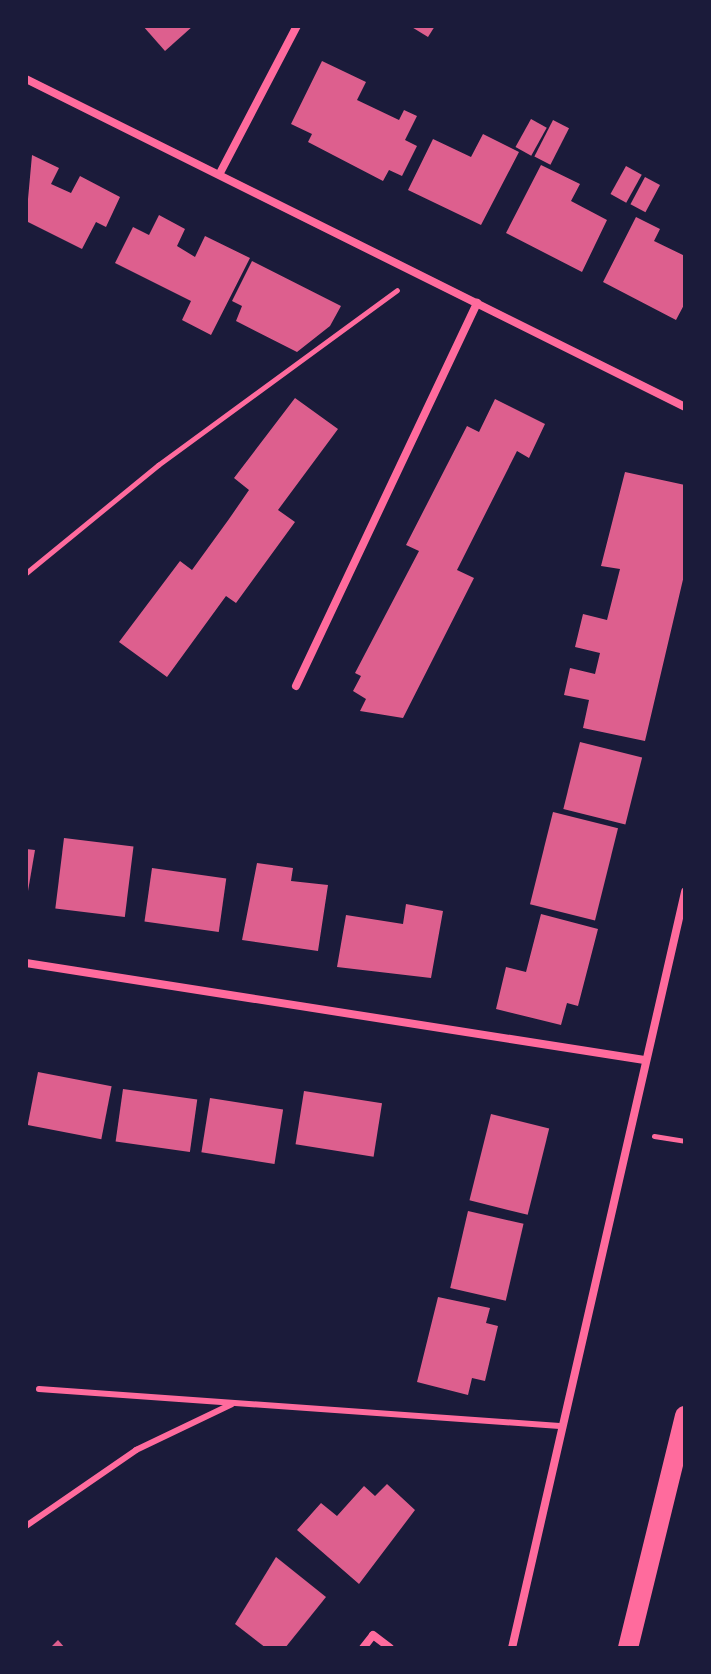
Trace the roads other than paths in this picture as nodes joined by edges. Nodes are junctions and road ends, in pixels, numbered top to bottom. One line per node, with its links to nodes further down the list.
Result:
1 (297, 26): 3 (street)
2 (26, 79): 3 (street)
3 (220, 173): 4 (street)
4 (477, 303): 5 (street); 6 (street)
5 (685, 407)
6 (296, 686)
7 (685, 892): 9 (street)
8 (26, 963): 9 (street)
9 (644, 1060): 13 (street)
10 (39, 1389): 11 (lane)
11 (234, 1403): 13 (lane); 14 (lane)
12 (685, 1416): 18 (main road)
13 (560, 1426): 17 (street)
14 (26, 1526)
15 (363, 1648): 16 (street)
16 (390, 1648)
17 (512, 1648)
18 (628, 1648)

